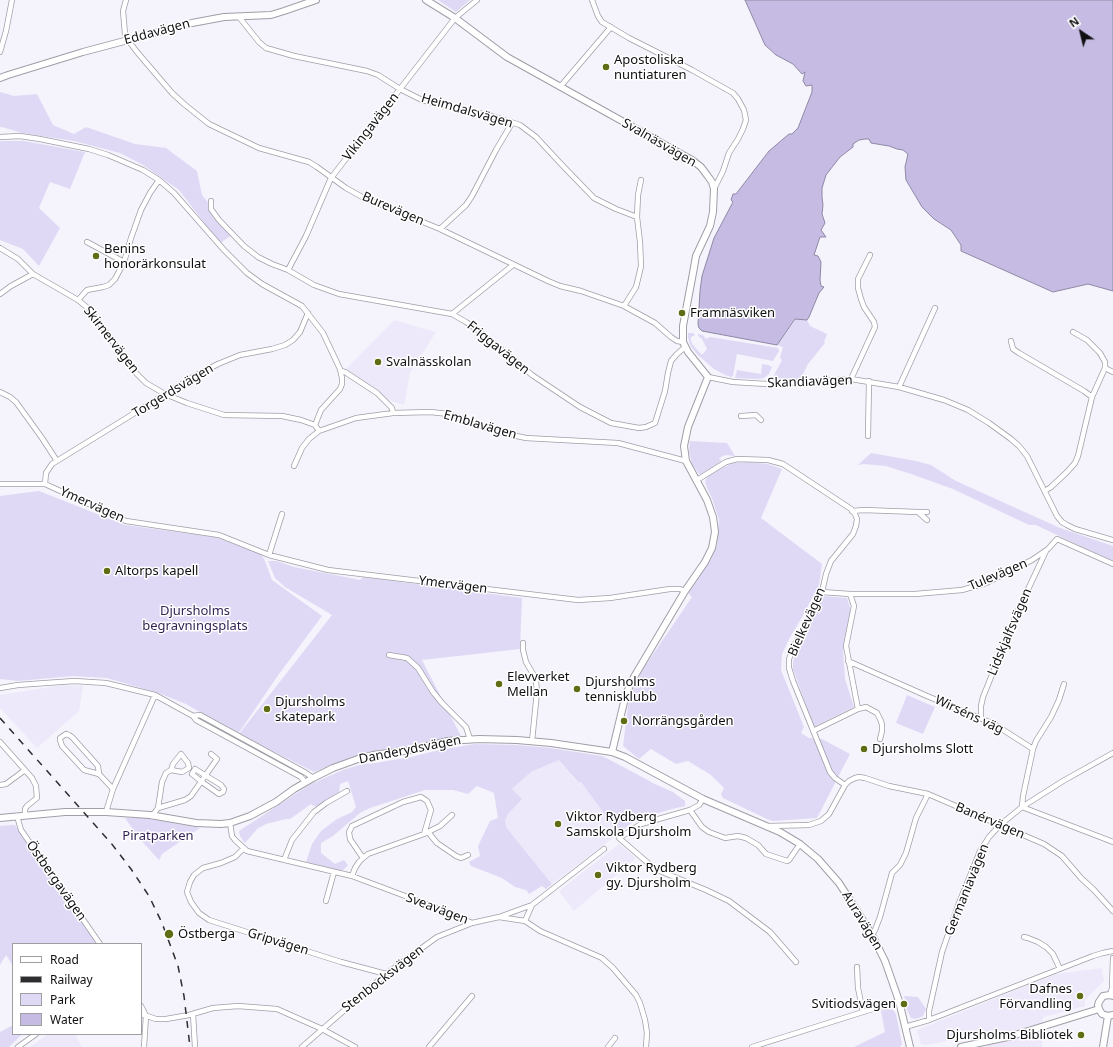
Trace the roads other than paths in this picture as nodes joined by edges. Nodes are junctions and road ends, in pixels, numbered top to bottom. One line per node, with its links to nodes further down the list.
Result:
1 (12, 0): 11 (street)
2 (126, 0): 10 (street)
3 (316, 0): 7 (street, Eddavägen)
4 (426, 0): 8 (street, Svalnäsvägen)
5 (477, 0): 8 (street, Vikingavägen)
6 (592, 0): 9 (street)
7 (238, 17): 10 (street, Eddavägen); 14 (street, Heimdalsvägen)
8 (455, 18): 13 (street, Svalnäsvägen); 14 (street, Vikingavägen)
9 (611, 27): 13 (street); 20 (street)
10 (128, 40): 12 (street, Eddavägen); 17 (street, Burevägen)
11 (0, 52)
12 (1, 77)
13 (560, 87): 20 (street, Svalnäsvägen)
14 (400, 89): 15 (street, Heimdalsvägen); 17 (street, Vikingavägen)
15 (512, 123): 22 (street, Heimdalsvägen); 23 (street)
16 (0, 137): 18 (street)
17 (331, 178): 23 (street, Burevägen); 29 (street, Vikingavägen)
18 (159, 180): 27 (street); 35 (street)
19 (641, 180): 22 (street)
20 (714, 189): 39 (street)
21 (211, 201): 29 (street, Friggavägen)
22 (637, 217): 33 (street)
23 (440, 229): 28 (street, Burevägen)
24 (87, 242): 27 (street)
25 (0, 248): 30 (street, Skirnervägen)
26 (870, 255): 44 (street)
27 (124, 262): 32 (street)
28 (513, 265): 33 (street, Burevägen); 36 (street)
29 (288, 270): 36 (street, Friggavägen)
30 (33, 274): 31 (street); 32 (street, Skirnervägen)
31 (0, 294)
32 (78, 300): 48 (street, Skirnervägen)
33 (624, 306): 39 (street, Burevägen)
34 (936, 308): 46 (street)
35 (308, 313): 41 (street); 48 (street, Torgerdsvägen)
36 (452, 314): 39 (street, Friggavägen)
37 (1073, 332): 40 (street)
38 (1011, 341): 49 (street)
39 (684, 345): 43 (street)
40 (1105, 368): 42 (street); 49 (street)
41 (341, 372): 50 (street); 53 (street)
42 (1113, 372)
43 (708, 377): 44 (street, Skandiavägen); 57 (street)
44 (851, 379): 45 (street, Skandiavägen)
45 (869, 382): 46 (street, Skandiavägen); 55 (street)
46 (898, 387): 62 (street, Skandiavägen)
47 (0, 392): 56 (street)
48 (165, 394): 53 (street, Skirnervägen); 56 (street, Torgerdsvägen)
49 (1092, 397): 62 (street)
50 (393, 413): 54 (street, Emblavägen); 57 (street, Emblavägen)
51 (741, 416): 52 (street)
52 (761, 420)
53 (315, 425): 54 (street)
54 (319, 431): 58 (street, Emblavägen)
55 (868, 436)
56 (57, 461): 61 (street, Torgerdsvägen)
57 (686, 461): 59 (street)
58 (294, 466)
59 (697, 480): 63 (street); 72 (street)
60 (0, 484): 61 (street, Ymervägen)
61 (45, 484): 70 (street, Ymervägen)
62 (1045, 491): 68 (street, Skandiavägen)
63 (852, 511): 64 (street); 73 (street, Bielkevägen)
64 (918, 512): 65 (street); 67 (street)
65 (926, 512)
66 (282, 514): 70 (street)
67 (928, 520)
68 (1113, 540)
69 (1048, 549): 71 (street, Tulevägen); 74 (street, Tulevägen); 83 (street, Lidskjalfsvägen)
70 (269, 555): 72 (street, Ymervägen)
71 (1113, 564)
72 (685, 591): 90 (street)
73 (822, 592): 74 (street, Tulevägen); 84 (street, Bielkevägen)
74 (850, 594): 77 (street)
75 (523, 643): 87 (street)
76 (390, 655): 85 (street)
77 (848, 661): 81 (street); 83 (street, Wirséns väg)
78 (1064, 684): 89 (street)
79 (0, 688): 80 (street)
80 (156, 695): 82 (street); 102 (street)
81 (858, 709): 84 (street); 86 (street)
82 (194, 716): 97 (street); 99 (street)
83 (981, 718): 89 (street, Wirséns väg)
84 (813, 731): 100 (street, Bielkevägen)
85 (470, 739): 87 (street, Danderydsvägen); 97 (street, Danderydsvägen)
86 (880, 739)
87 (532, 741): 90 (street, Danderydsvägen)
88 (0, 742): 93 (street)
89 (1033, 749): 106 (street)
90 (612, 752): 105 (street, Danderydsvägen)
91 (1113, 753): 106 (street, Germaniavägen)
92 (211, 754): 96 (street)
93 (25, 770): 101 (street); 112 (street)
94 (171, 770): 107 (street)
95 (99, 774): 95 (street); 102 (street)
96 (207, 775): 98 (street); 98 (street); 98 (street)
97 (313, 778): 99 (street, Danderydsvägen)
98 (202, 782): 107 (street)
99 (305, 782): 115 (street, Danderydsvägen)
100 (845, 784): 104 (street, Banérvägen); 117 (street)
101 (0, 785)
102 (112, 789): 109 (street)
103 (347, 791): 125 (street)
104 (928, 794): 116 (street, Banérvägen); 134 (street)
105 (703, 799): 108 (street); 117 (street, Danderydsvägen)
106 (1022, 807): 116 (street, Germaniavägen); 119 (street)
107 (158, 808): 113 (street)
108 (690, 810): 120 (street); 139 (street)
109 (106, 812): 112 (street, Danderydsvägen); 113 (street, Danderydsvägen)
110 (452, 815): 118 (street)
111 (17, 816): 112 (street, Danderydsvägen); 114 (street, Danderydsvägen); 136 (street, Östbergavägen)
112 (25, 816)
113 (152, 816): 115 (street, Danderydsvägen)
114 (0, 818)
115 (230, 823): 121 (street, Sveavägen)
116 (1000, 825): 130 (street, Banérvägen); 153 (street, Germaniavägen)
117 (769, 826): 120 (street, Auravägen)
118 (426, 833): 123 (street); 124 (street); 124 (street)
119 (1113, 842)
120 (800, 844): 134 (street, Auravägen)
121 (244, 848): 125 (street, Sveavägen); 142 (street, Gripvägen)
122 (604, 848): 129 (street)
123 (468, 855)
124 (363, 858): 127 (street)
125 (284, 860): 126 (street, Sveavägen)
126 (334, 872): 127 (street, Sveavägen); 128 (street)
127 (352, 876): 133 (street, Sveavägen)
128 (326, 901)
129 (532, 905): 131 (street); 132 (street)
130 (1113, 911)
131 (498, 917): 132 (street, Sveavägen); 133 (street, Sveavägen)
132 (525, 921): 165 (street, Sveavägen)
133 (472, 923): 142 (street, Stenbocksvägen)
134 (872, 935): 145 (street, Auravägen)
135 (1024, 937): 141 (street)
136 (99, 943)
137 (1113, 952): 141 (street)
138 (1113, 958): 143 (street)
139 (796, 962)
140 (857, 967): 148 (street)
141 (1060, 969): 153 (street)
142 (386, 974): 155 (street, Stenbocksvägen)
143 (1111, 995): 147 (street)
144 (472, 996): 163 (street)
145 (899, 1001): 148 (street); 154 (street, Auravägen)
146 (142, 1008): 152 (street)
147 (1099, 1009): 151 (street); 168 (street)
148 (863, 1012): 166 (street)
149 (142, 1014): 152 (street)
150 (193, 1014): 152 (street); 155 (street); 160 (street)
151 (1111, 1015): 169 (street)
152 (146, 1016): 159 (street)
153 (929, 1020): 154 (street)
154 (905, 1027): 167 (street, Auravägen)
155 (322, 1029): 161 (street, Stenbocksvägen); 162 (street)
156 (35, 1035): 158 (street)
157 (615, 1038): 164 (street)
158 (18, 1047)
159 (144, 1047)
160 (195, 1047)
161 (302, 1047)
162 (355, 1047)
163 (429, 1047)
164 (608, 1047)
165 (646, 1047)
166 (752, 1047)
167 (910, 1047)
168 (961, 1047)
169 (1103, 1047)

